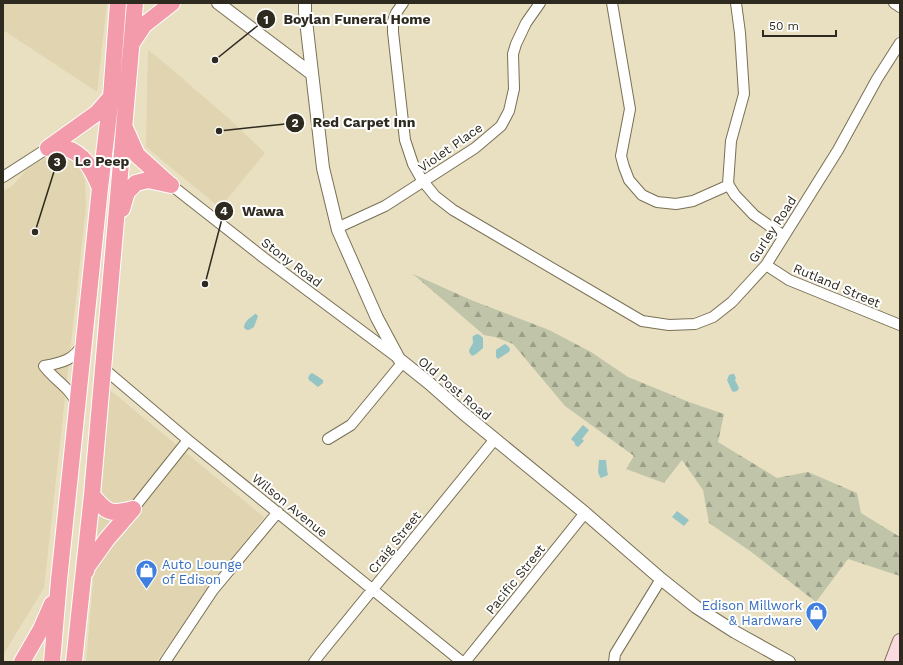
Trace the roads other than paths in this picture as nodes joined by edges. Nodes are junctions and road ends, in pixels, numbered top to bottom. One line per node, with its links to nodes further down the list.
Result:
1 (118, 3): 15 (highway)
2 (135, 3): 13 (highway)
3 (172, 3): 13 (highway)
4 (218, 3): 14 (street)
5 (305, 3): 14 (street, Old Post Road)
6 (403, 3): 19 (street, Gurley Road)
7 (540, 3): 19 (street, Violet Place)
8 (612, 3): 21 (street)
9 (736, 3): 21 (street)
10 (894, 3): 11 (street)
11 (900, 7)
12 (900, 43): 24 (street, Gurley Road)
13 (131, 44): 16 (highway)
14 (312, 74): 23 (street, Old Post Road)
15 (111, 96): 17 (highway); 22 (highway)
16 (124, 126): 20 (highway); 25 (highway)
17 (48, 148): 18 (street); 22 (highway)
18 (3, 177)
19 (423, 181): 23 (street, Violet Place); 26 (street, Gurley Road)
20 (171, 185): 25 (highway); 29 (street, Stony Road)
21 (729, 185): 24 (street)
22 (100, 188): 28 (highway)
23 (337, 228): 29 (street, Old Post Road)
24 (784, 236): 26 (street, Gurley Road)
25 (114, 248): 30 (highway)
26 (766, 264): 27 (street, Rutland Street)
27 (900, 325)
28 (84, 339): 31 (highway); 31 (street)
29 (401, 360): 32 (street, Old Post Road); 34 (street)
30 (103, 368): 33 (street, Wilson Avenue); 35 (highway)
31 (77, 406): 39 (highway)
32 (495, 439): 38 (street, Old Post Road); 41 (street, Craig Street)
33 (188, 440): 36 (street); 37 (street, Wilson Avenue)
34 (328, 440)
35 (92, 495): 36 (highway); 42 (highway)
36 (133, 509): 42 (highway)
37 (278, 512): 41 (street, Wilson Avenue); 48 (street)
38 (585, 513): 40 (street, Old Post Road); 50 (street, Pacific Street)
39 (59, 580): 44 (highway); 46 (highway)
40 (661, 580): 51 (street); 52 (street, Old Post Road)
41 (373, 590): 49 (street, Craig Street); 50 (street, Wilson Avenue)
42 (80, 608): 47 (highway)
43 (900, 641): 53 (main road)
44 (22, 662): 45 (highway)
45 (44, 662)
46 (52, 662)
47 (74, 662)
48 (165, 662)
49 (314, 662)
50 (464, 662)
51 (614, 662)
52 (789, 662)
53 (892, 662)

